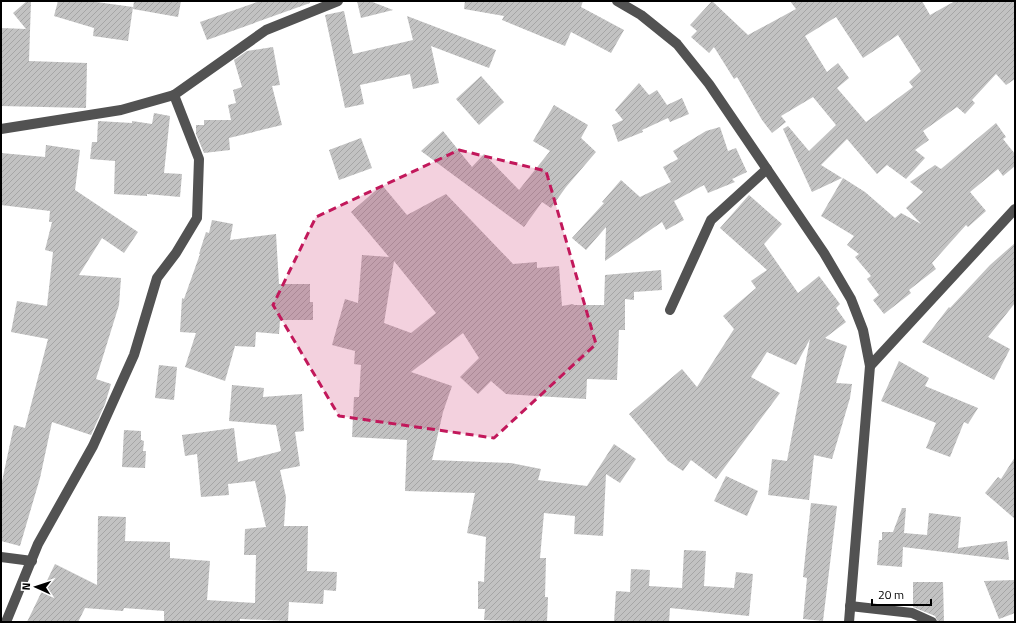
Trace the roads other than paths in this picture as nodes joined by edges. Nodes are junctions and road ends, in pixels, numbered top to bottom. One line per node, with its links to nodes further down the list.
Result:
1 (338, 1): 3 (street)
2 (617, 1): 5 (street)
3 (174, 95): 4 (street); 10 (street)
4 (1, 129)
5 (767, 169): 7 (street); 8 (street)
6 (1015, 209): 8 (street)
7 (670, 310)
8 (870, 366): 11 (street)
9 (1, 557): 10 (street)
10 (32, 561): 12 (street)
11 (850, 606): 13 (street); 14 (street)
12 (6, 622)
13 (848, 622)
14 (932, 622)

